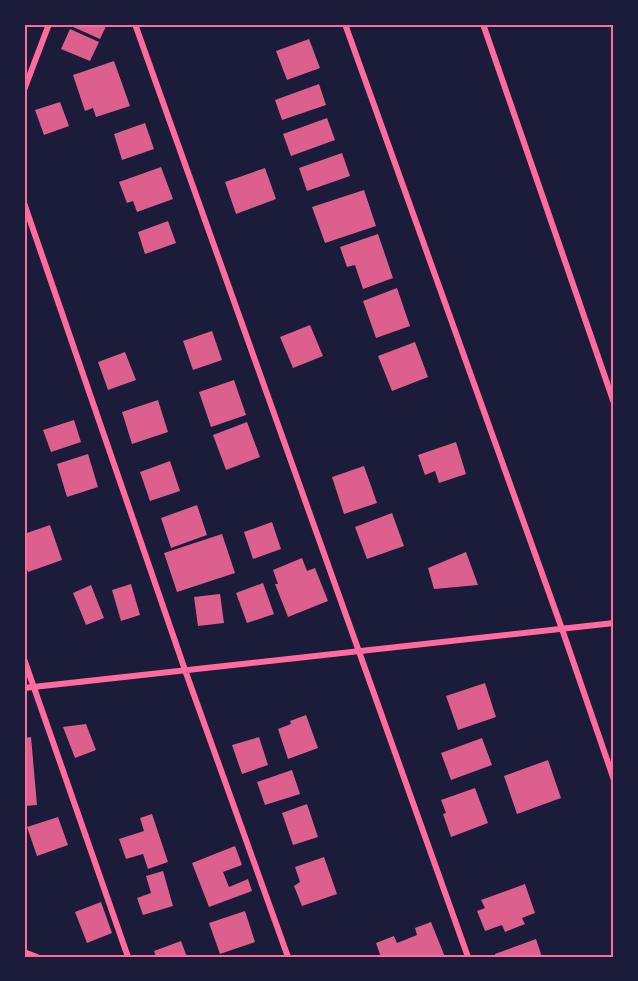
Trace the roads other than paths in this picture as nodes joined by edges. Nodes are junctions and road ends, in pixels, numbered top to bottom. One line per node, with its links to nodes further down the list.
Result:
1 (50, 24): 5 (street)
2 (135, 24): 10 (street)
3 (345, 24): 9 (street)
4 (483, 24): 7 (street)
5 (24, 90)
6 (24, 203): 12 (street)
7 (614, 403)
8 (614, 623): 9 (street)
9 (562, 629): 10 (street); 15 (street)
10 (358, 651): 12 (street); 20 (street)
11 (24, 659): 13 (street)
12 (185, 670): 13 (street); 19 (street)
13 (33, 686): 14 (street); 18 (street)
14 (24, 688)
15 (614, 780)
16 (24, 952): 17 (street)
17 (37, 957)
18 (128, 957)
19 (288, 957)
20 (468, 957)

